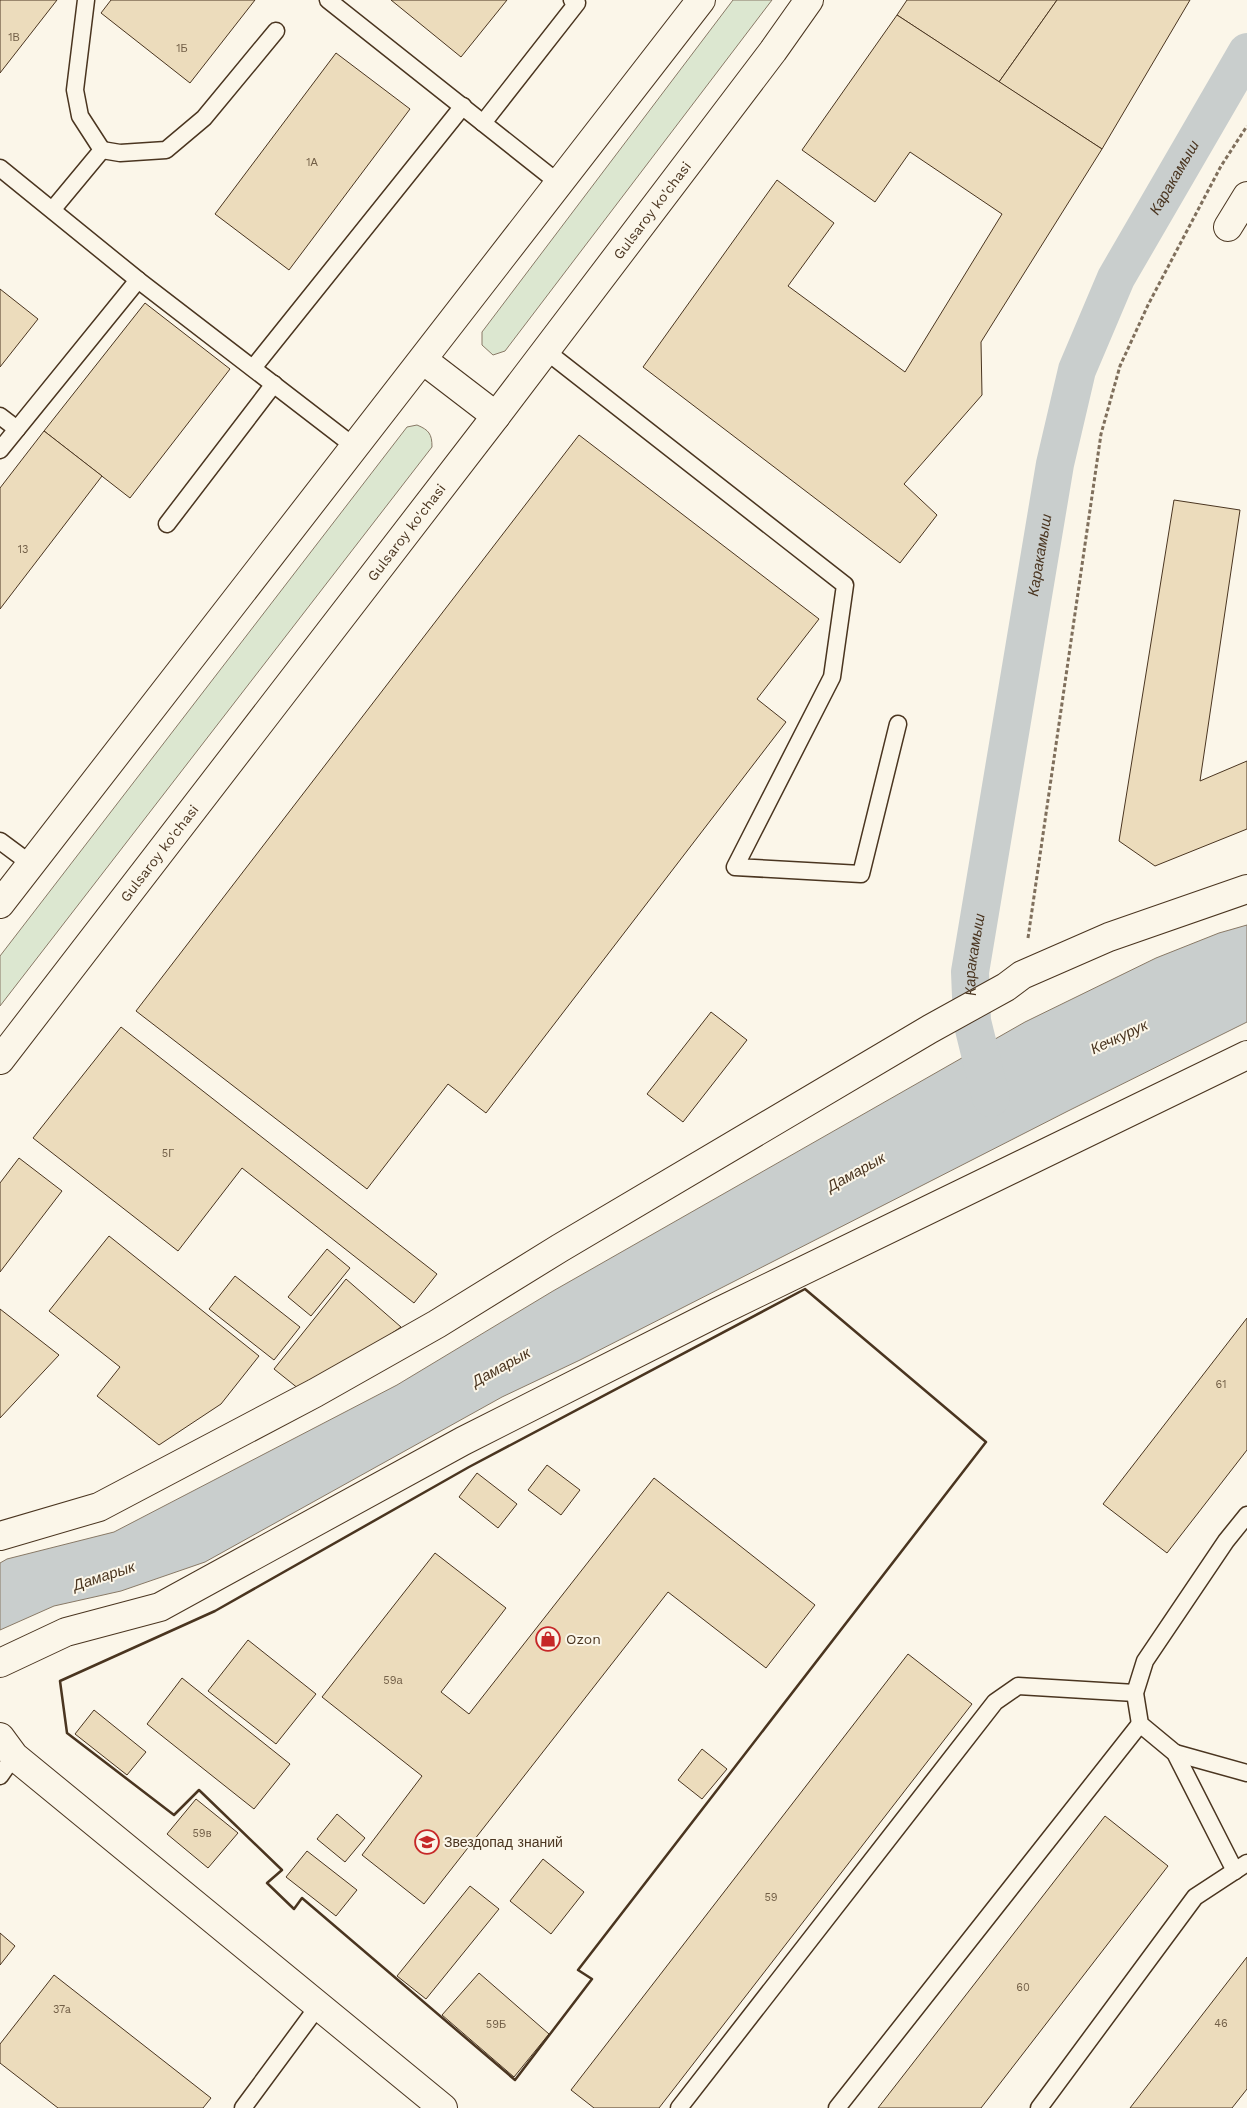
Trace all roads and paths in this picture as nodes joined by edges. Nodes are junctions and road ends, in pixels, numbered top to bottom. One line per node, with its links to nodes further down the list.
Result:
1 (86, 0): 10 (lane)
2 (572, 0): 8 (lane)
3 (702, 0): 12 (street)
4 (809, 0): 17 (street, Gulsaroy ko'chasi)
5 (336, 2): 7 (lane)
6 (276, 32): 10 (lane)
7 (462, 106): 8 (lane); 19 (lane)
8 (483, 123): 12 (lane)
9 (1247, 126): 32 (path)
10 (102, 150): 14 (lane)
11 (0, 168): 14 (lane)
12 (560, 184): 18 (street)
13 (1247, 196): 15 (street)
14 (53, 209): 16 (lane)
15 (1228, 227)
16 (138, 280): 19 (lane); 23 (lane)
17 (546, 351): 22 (street, Gulsaroy ko'chasi); 27 (lane)
18 (423, 360): 22 (street); 24 (street)
19 (253, 368): 20 (lane)
20 (274, 384): 24 (lane); 26 (lane)
21 (0, 416): 23 (lane)
22 (496, 416): 34 (street, Gulsaroy ko'chasi)
23 (17, 429): 25 (lane)
24 (355, 447): 29 (street)
25 (0, 450)
26 (167, 524)
27 (898, 724)
28 (0, 841): 29 (lane)
29 (31, 864): 31 (street)
30 (1247, 889): 32 (street)
31 (0, 904)
32 (1014, 981): 36 (street)
33 (1247, 1055): 37 (street)
34 (0, 1060)
35 (1247, 1515): 38 (lane)
36 (0, 1536)
37 (0, 1663)
38 (1135, 1693): 39 (lane); 47 (lane)
39 (1140, 1724): 40 (lane); 48 (lane)
40 (1175, 1753): 42 (lane); 43 (lane)
41 (5, 1756): 44 (street)
42 (1247, 1773)
43 (1244, 1865): 49 (lane)
44 (319, 2005): 45 (lane); 46 (street)
45 (242, 2108)
46 (443, 2108)
47 (679, 2108)
48 (836, 2108)
49 (1039, 2108)

